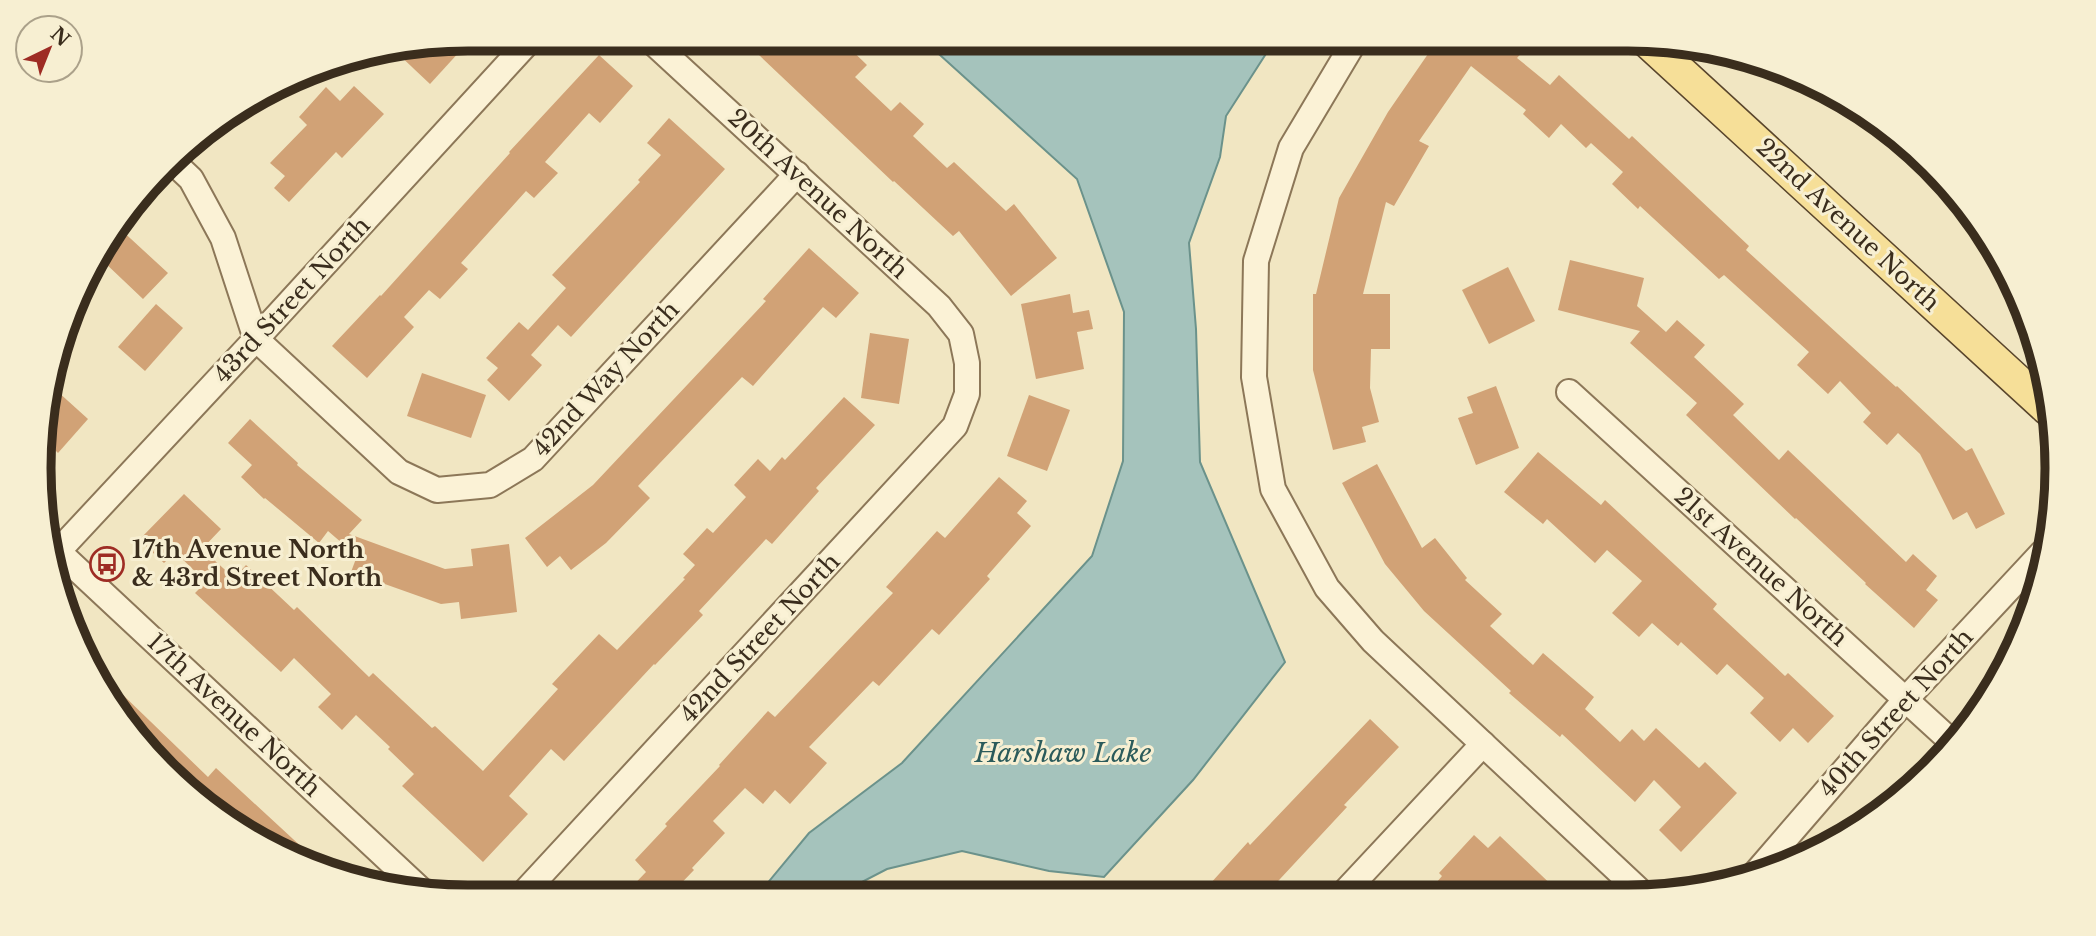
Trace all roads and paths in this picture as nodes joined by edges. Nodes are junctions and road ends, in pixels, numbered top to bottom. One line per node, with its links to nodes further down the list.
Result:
1 (519, 51): 7 (street, 43rd Street North)
2 (663, 51): 6 (street, 20th Avenue North)
3 (1348, 51): 16 (street)
4 (1659, 52): 10 (main road, 22nd Avenue North)
5 (179, 168): 7 (street)
6 (797, 174): 7 (street, 42nd Way North); 8 (street, 20th Avenue North)
7 (256, 339): 11 (street, 43rd Street North)
8 (967, 363): 19 (street, 42nd Street North)
9 (1569, 392): 14 (street, 21st Avenue North)
10 (2040, 401)
11 (58, 545)
12 (61, 560): 18 (street, 17th Avenue North)
13 (2034, 561): 14 (street, 40th Street North)
14 (1906, 699): 15 (street, 21st Avenue North); 17 (street, 40th Street North)
15 (1947, 737)
16 (1483, 744): 20 (street); 21 (street)
17 (1766, 862)
18 (413, 882)
19 (531, 885)
20 (1351, 885)
21 (1633, 885)

